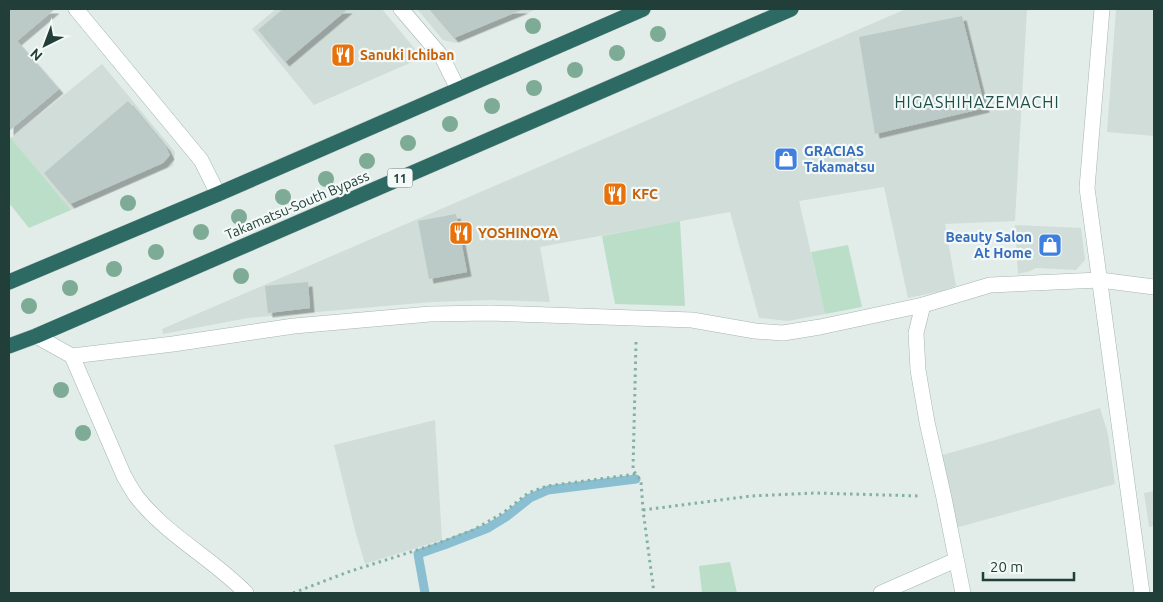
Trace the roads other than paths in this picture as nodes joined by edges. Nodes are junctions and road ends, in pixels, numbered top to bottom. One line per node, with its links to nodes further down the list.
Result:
1 (76, 9): 7 (street)
2 (401, 9): 6 (street)
3 (643, 9): 6 (highway)
4 (791, 9): 12 (highway, Takamatsu-South Bypass / 11)
5 (1102, 9): 8 (street)
6 (458, 90): 7 (highway)
7 (218, 194): 9 (highway)
8 (1100, 280): 10 (street); 11 (street); 19 (street)
9 (9, 282)
10 (1154, 287)
11 (923, 305): 14 (street); 15 (street)
12 (36, 336): 13 (highway, Takamatsu-South Bypass / 11); 14 (street)
13 (9, 346)
14 (72, 356): 16 (street)
15 (956, 560): 17 (street); 18 (street)
16 (246, 593)
17 (881, 593)
18 (963, 593)
19 (1142, 593)

